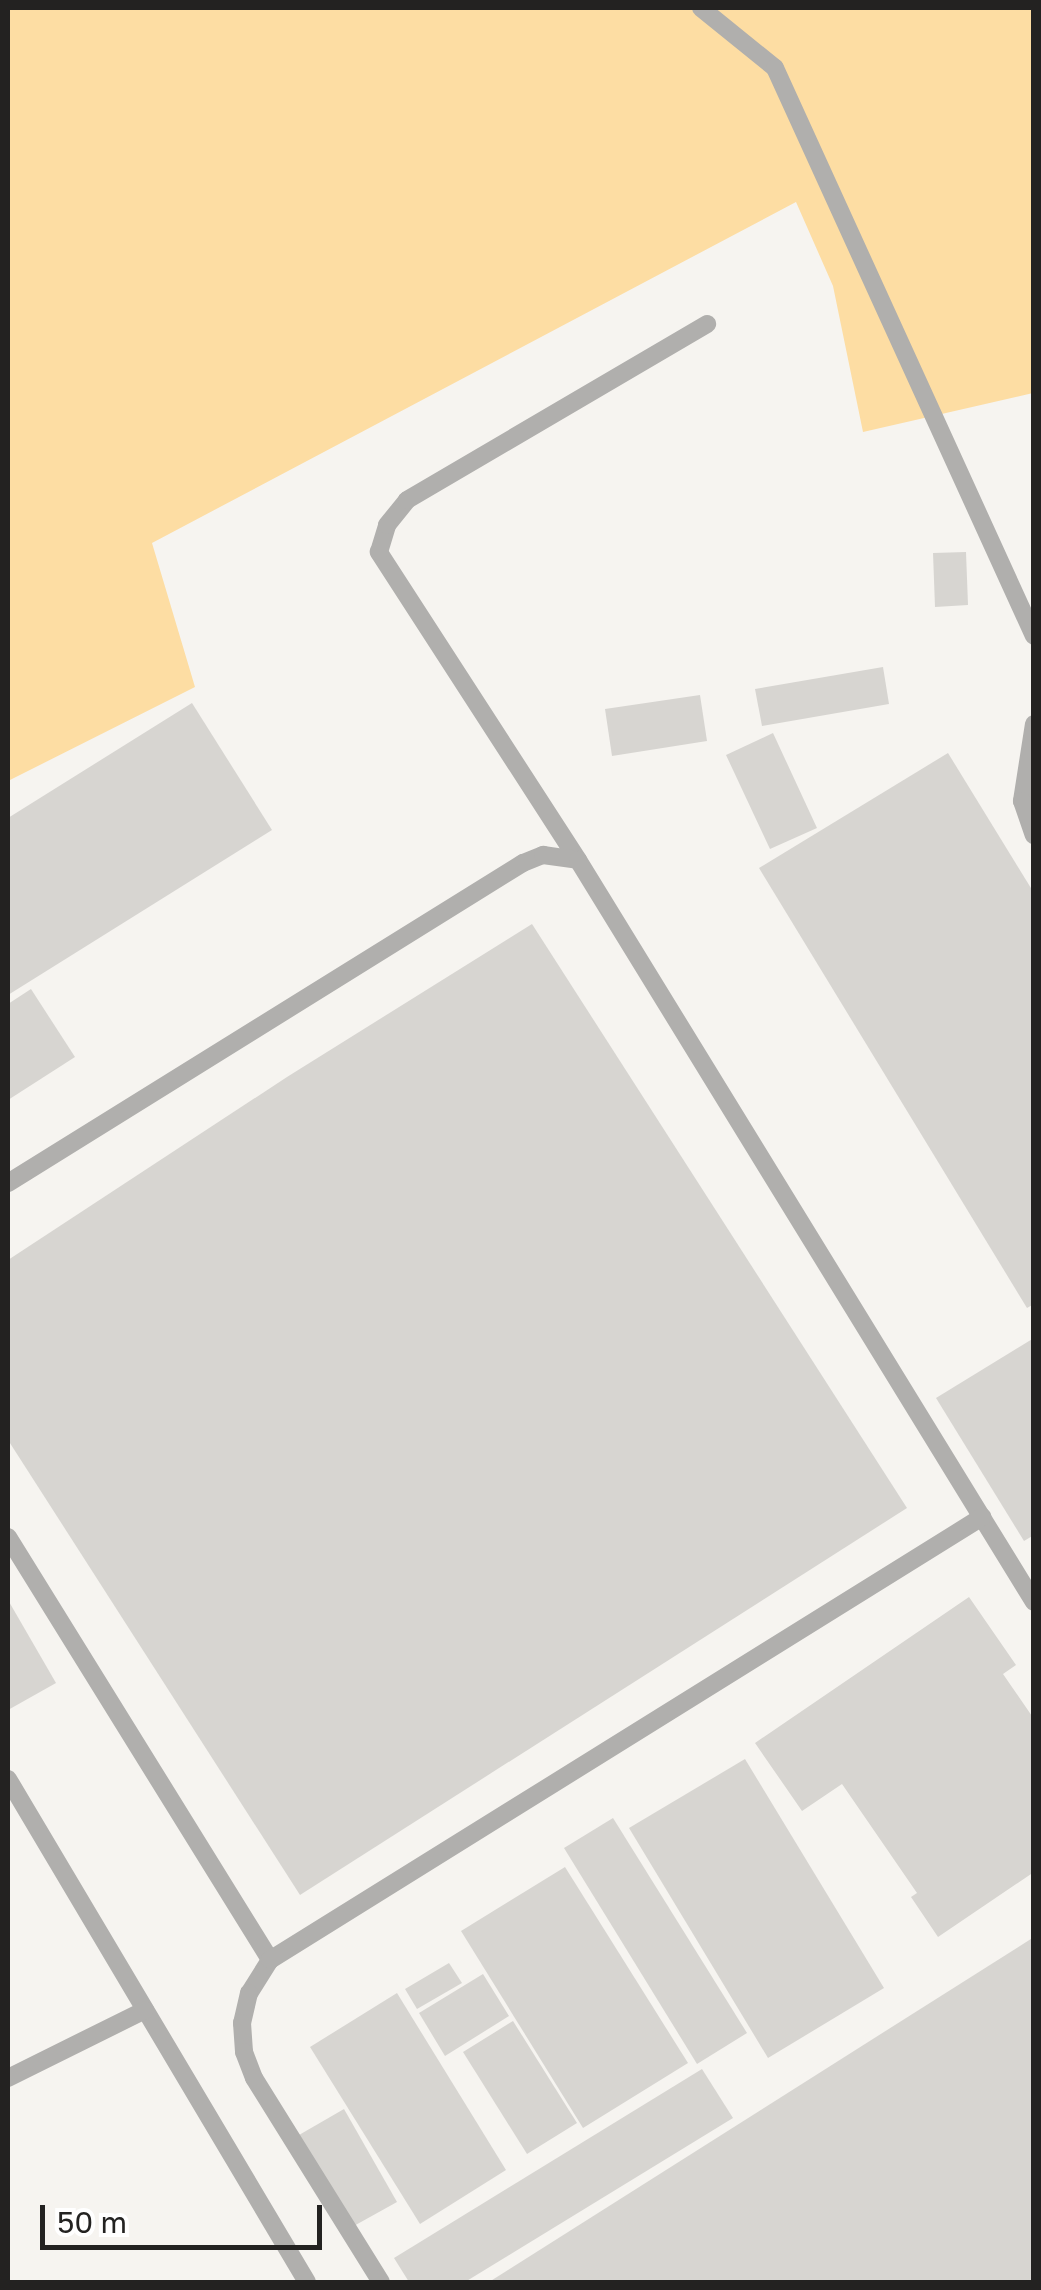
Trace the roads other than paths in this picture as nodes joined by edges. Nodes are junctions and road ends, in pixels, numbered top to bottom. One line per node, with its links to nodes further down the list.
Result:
1 (701, 8): 3 (lane)
2 (707, 324): 6 (lane)
3 (1034, 636)
4 (1034, 724): 5 (lane)
5 (1034, 835)
6 (578, 860): 7 (lane); 8 (lane)
7 (8, 1183)
8 (982, 1518): 10 (lane); 12 (lane)
9 (8, 1537): 12 (lane)
10 (1034, 1602)
11 (8, 1779): 13 (lane)
12 (270, 1960): 16 (lane)
13 (145, 2010): 14 (lane); 15 (lane)
14 (8, 2078)
15 (307, 2282)
16 (382, 2282)

